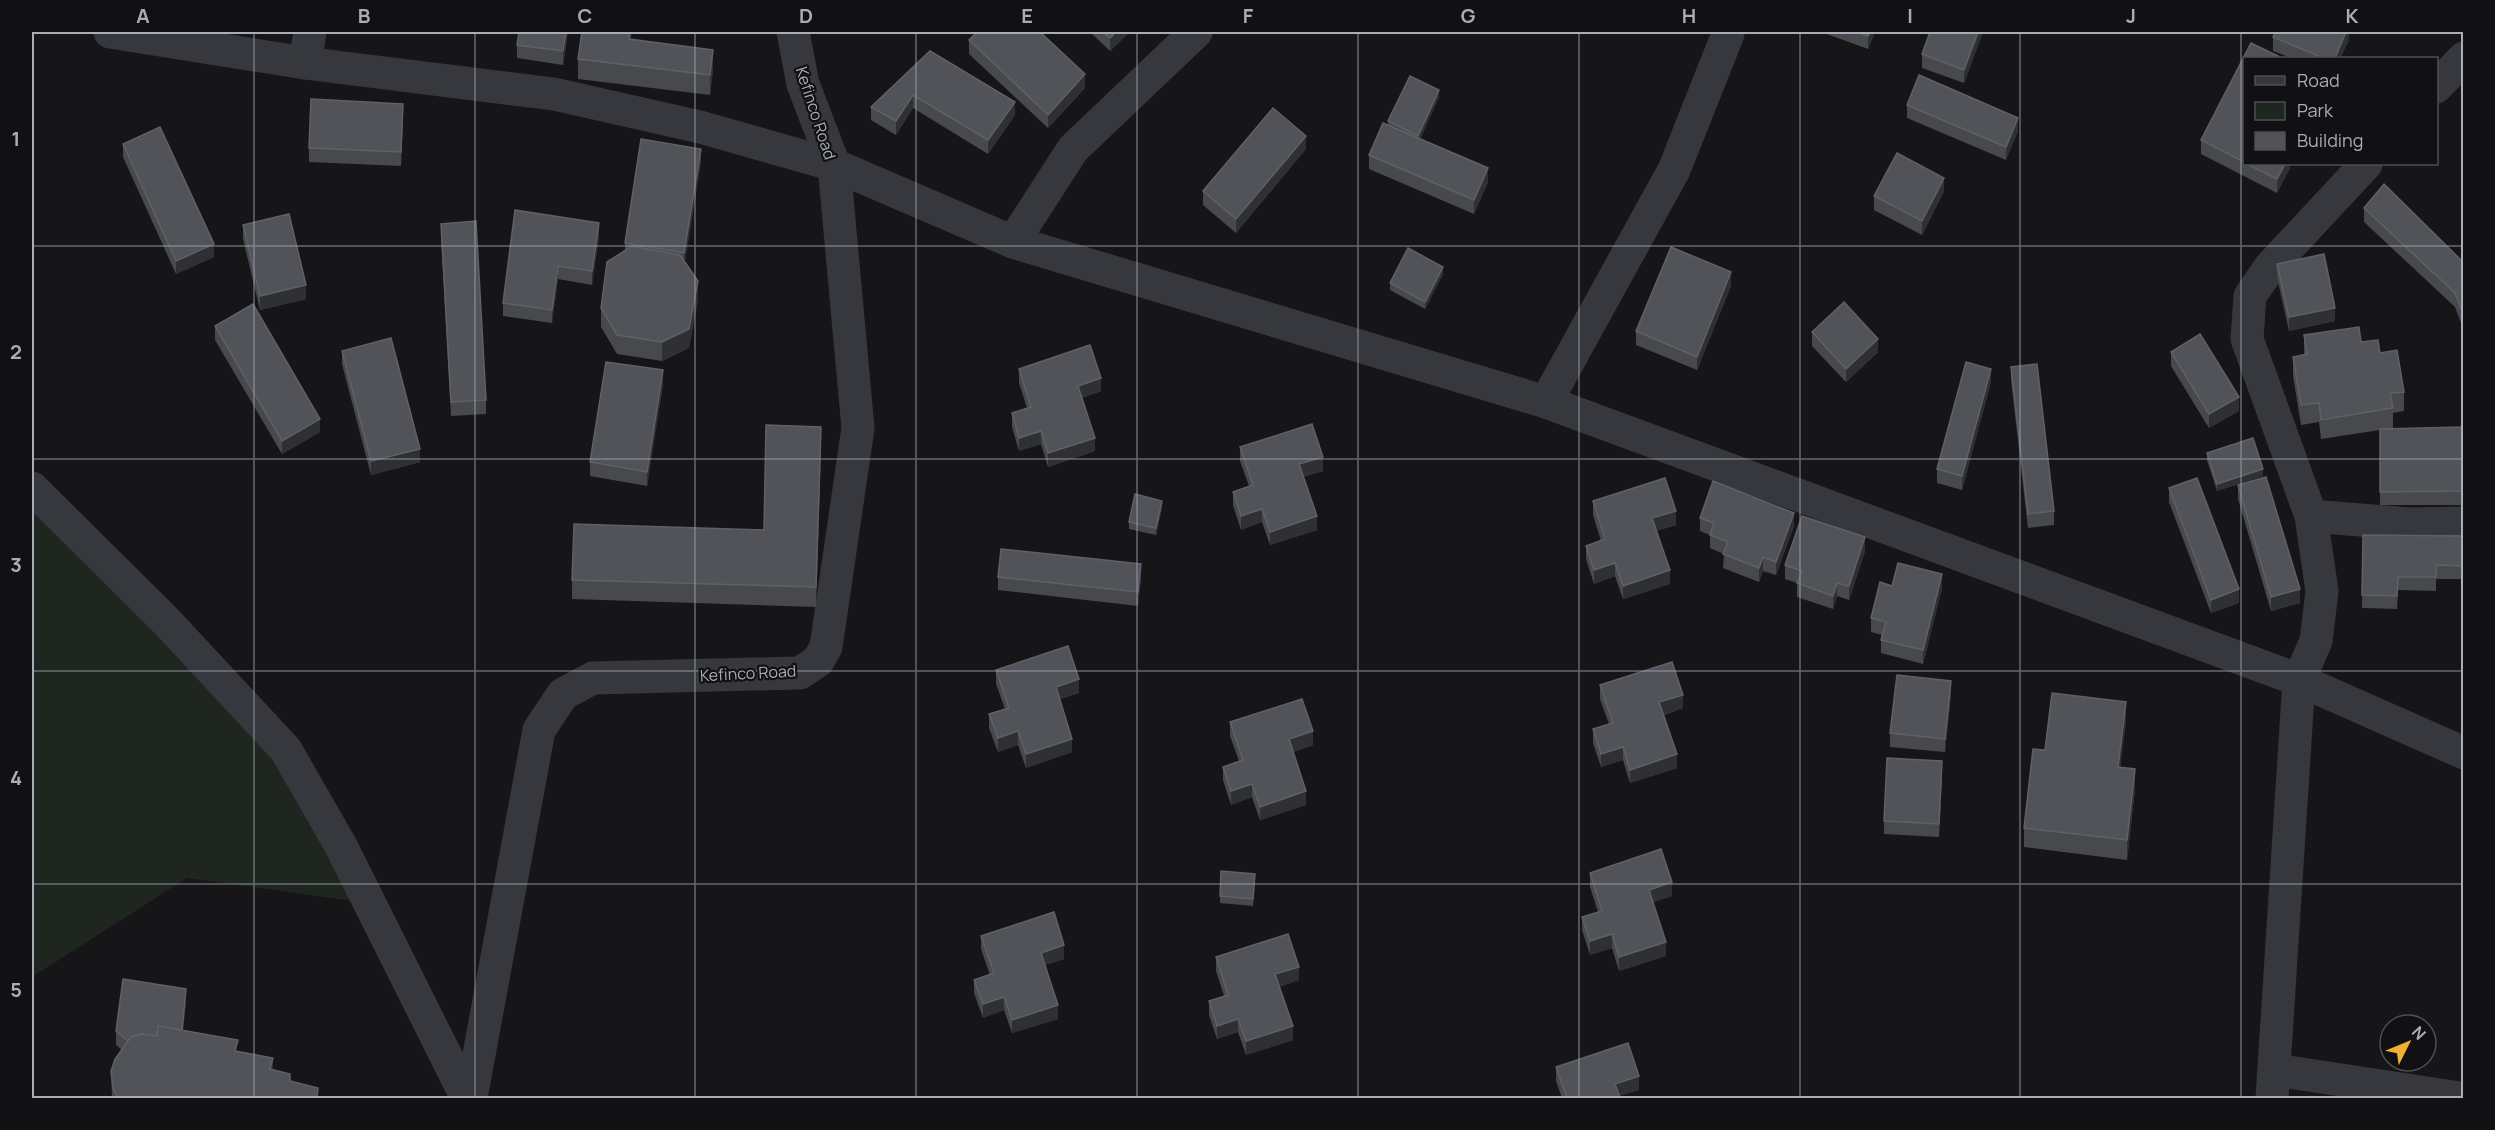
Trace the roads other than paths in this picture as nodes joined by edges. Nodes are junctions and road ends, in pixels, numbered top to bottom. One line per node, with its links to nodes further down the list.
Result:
1 (110, 32): 5 (street)
2 (793, 32): 8 (street, Kefinco Road)
3 (1196, 32): 10 (street)
4 (1728, 34): 11 (street)
5 (307, 47): 8 (street)
6 (2463, 58): 7 (street)
7 (2438, 85)
8 (834, 165): 10 (street); 18 (street, Kefinco Road)
9 (2365, 165): 13 (street)
10 (1013, 242): 11 (street)
11 (1546, 402): 15 (street)
12 (32, 488): 18 (street)
13 (2310, 516): 14 (street); 15 (street)
14 (2463, 523)
15 (2299, 680): 16 (street); 17 (street)
16 (2463, 753)
17 (2273, 1084): 19 (street)
18 (469, 1098)
19 (2460, 1098)

